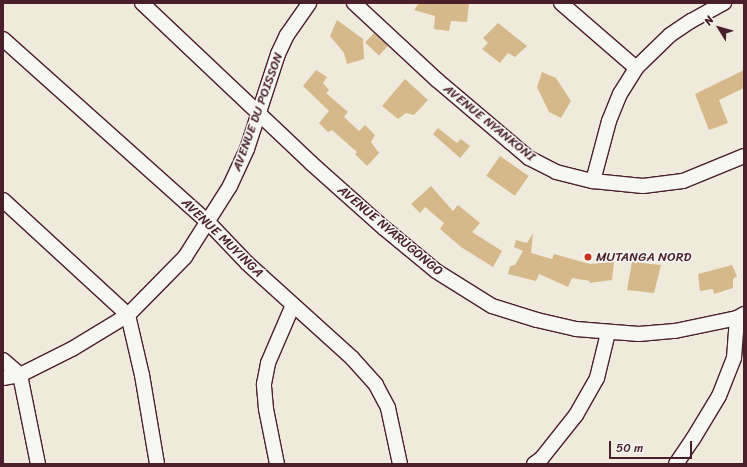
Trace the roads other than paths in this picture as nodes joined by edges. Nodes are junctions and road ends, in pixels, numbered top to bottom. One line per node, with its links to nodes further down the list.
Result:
1 (142, 3): 8 (street, AVENUE NYARUGONGO)
2 (309, 3): 8 (street, AVENUE DU POISSON)
3 (354, 3): 10 (street, AVENUE NYANKONI)
4 (561, 3): 7 (street)
5 (724, 3): 7 (street)
6 (3, 39): 12 (street, AVENUE MUYINGA)
7 (636, 68): 10 (street)
8 (260, 114): 12 (street, AVENUE DU POISSON); 16 (street, AVENUE NYARUGONGO)
9 (744, 156): 10 (street, AVENUE NYANKONI)
10 (593, 181)
11 (3, 200): 14 (street)
12 (208, 222): 13 (street, AVENUE MUYINGA); 14 (street, AVENUE DU POISSON)
13 (293, 305): 22 (street); 23 (street, AVENUE MUYINGA)
14 (128, 315): 18 (street, AVENUE DU POISSON); 21 (street)
15 (741, 316): 16 (street, AVENUE NYARUGONGO); 25 (street)
16 (608, 333): 24 (street)
17 (3, 360): 18 (street)
18 (20, 375): 19 (street, AVENUE DU POISSON); 20 (street)
19 (3, 378)
20 (38, 464)
21 (156, 464)
22 (277, 464)
23 (400, 464)
24 (534, 464)
25 (676, 464)

